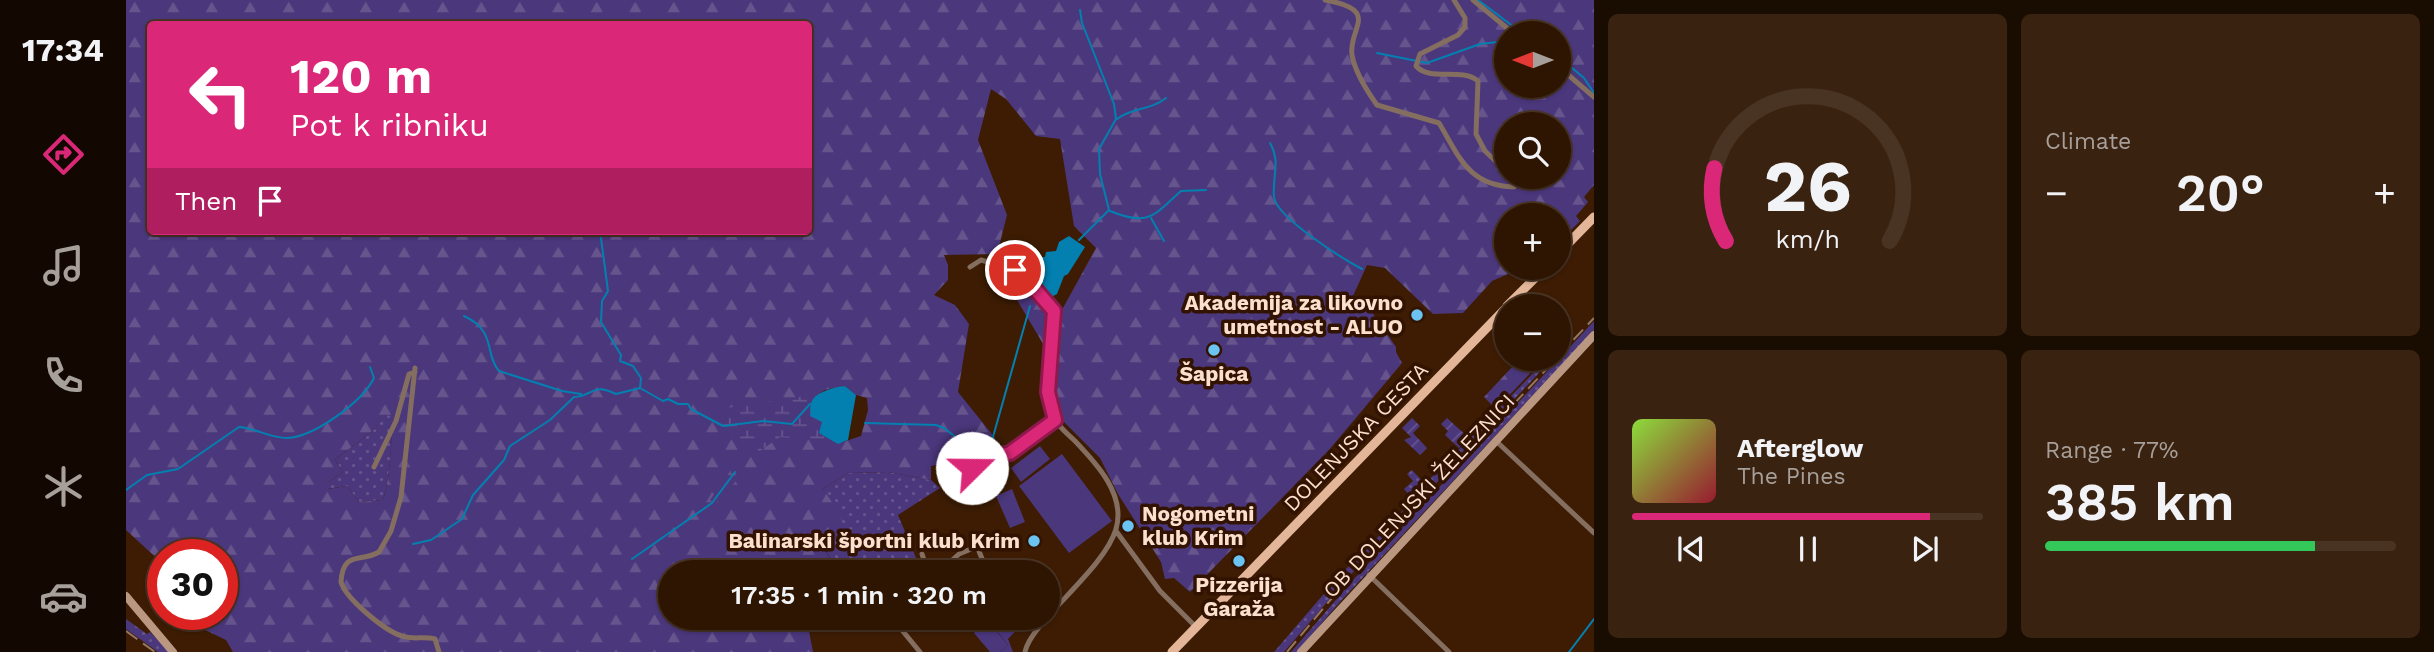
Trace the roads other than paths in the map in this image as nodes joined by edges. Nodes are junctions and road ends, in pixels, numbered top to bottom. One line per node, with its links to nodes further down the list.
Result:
1 (1325, 0): 8 (street)
2 (1454, 0): 7 (street)
3 (1474, 0): 4 (street)
4 (1499, 21)
5 (1572, 78): 6 (street)
6 (1594, 97)
7 (1494, 159)
8 (1494, 182)
9 (1594, 217): 10 (main road)
10 (1571, 241)
11 (970, 267): 16 (street)
12 (1533, 280): 13 (main road, DOLENJSKA CESTA)
13 (1519, 294)
14 (1494, 319): 30 (main road, DOLENJSKA CESTA)
15 (1594, 335): 17 (street, OB DOLENJSKI ŽELEZNICI)
16 (1055, 420): 19 (street); 20 (street)
17 (1495, 440): 21 (street); 28 (street, OB DOLENJSKI ŽELEZNICI)
18 (374, 467): 33 (street)
19 (982, 494)
20 (1116, 531): 30 (street); 35 (street)
21 (1594, 533)
22 (974, 538): 23 (street)
23 (976, 547): 26 (street); 27 (street)
24 (922, 554): 25 (street)
25 (924, 560)
26 (953, 560)
27 (982, 560)
28 (1369, 575): 37 (street, OB DOLENJSKI ŽELEZNICI); 38 (street)
29 (126, 596): 32 (street)
30 (1196, 627): 36 (main road, DOLENJSKA CESTA)
31 (902, 630): 34 (street)
32 (173, 652)
33 (439, 652)
34 (920, 652)
35 (1025, 652)
36 (1172, 652)
37 (1301, 652)
38 (1449, 652)

